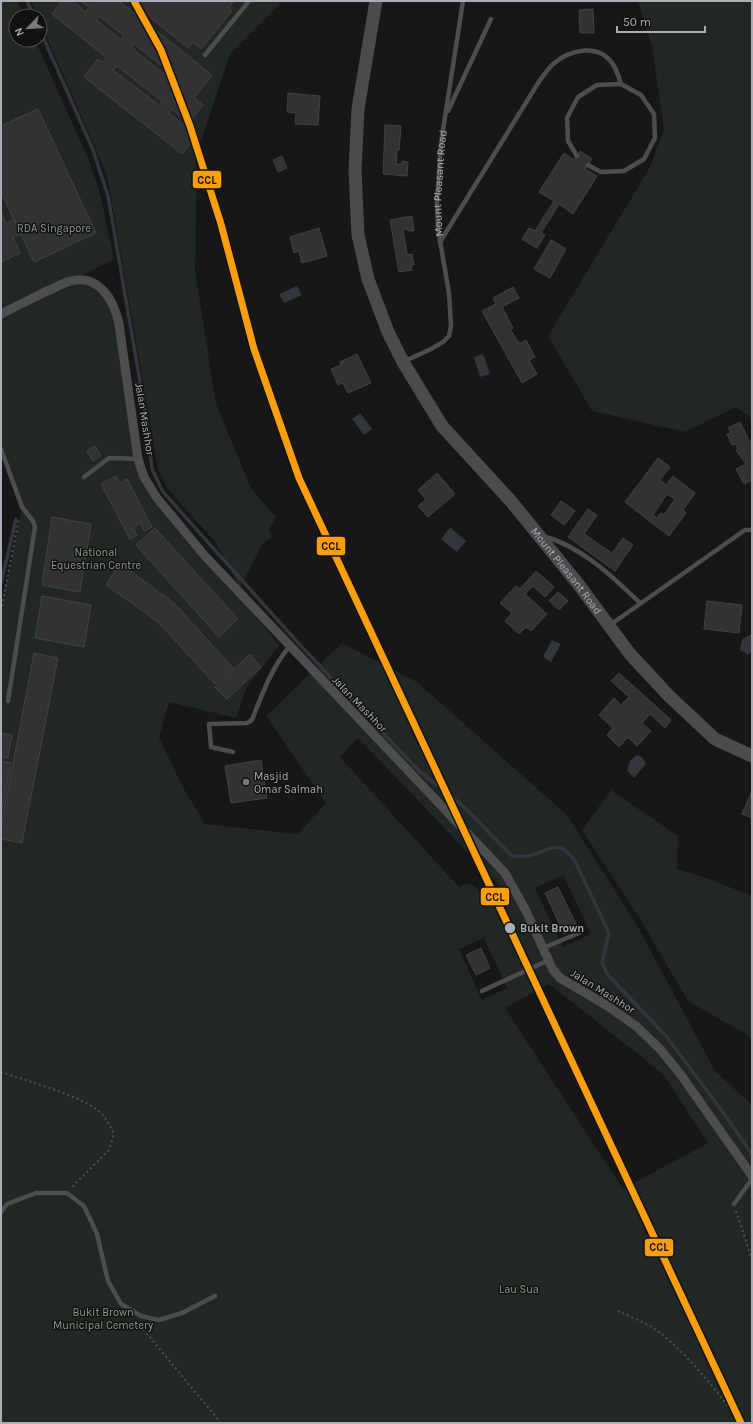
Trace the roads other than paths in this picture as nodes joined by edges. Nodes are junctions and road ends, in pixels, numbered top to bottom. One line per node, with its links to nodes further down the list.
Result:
1 (249, 1): 5 (lane)
2 (376, 1): 12 (street, Mount Pleasant Road)
3 (463, 1): 7 (lane, Mount Pleasant Road)
4 (491, 19): 7 (lane)
5 (205, 55)
6 (621, 84): 8 (lane); 9 (lane); 10 (lane)
7 (445, 118): 10 (lane, Mount Pleasant Road)
8 (577, 156)
9 (588, 165)
10 (440, 242): 12 (lane, Mount Pleasant Road)
11 (1, 314): 14 (street, Jalan Mashhor)
12 (403, 362): 17 (street, Mount Pleasant Road)
13 (1, 449): 21 (lane)
14 (138, 459): 15 (lane); 20 (street, Jalan Mashhor)
15 (84, 477)
16 (752, 530): 18 (lane)
17 (538, 535): 18 (lane); 19 (street, Mount Pleasant Road)
18 (640, 603): 19 (lane)
19 (609, 626): 23 (street, Mount Pleasant Road)
20 (289, 646): 22 (lane); 25 (street, Jalan Mashhor)
21 (8, 701)
22 (233, 752)
23 (752, 756)
24 (579, 933): 25 (lane)
25 (543, 948): 26 (street, Jalan Mashhor)
26 (547, 961): 27 (lane); 28 (street, Jalan Mashhor)
27 (482, 991)
28 (752, 1177): 29 (lane)
29 (734, 1204)
30 (1, 1212): 31 (lane)
31 (215, 1296)

